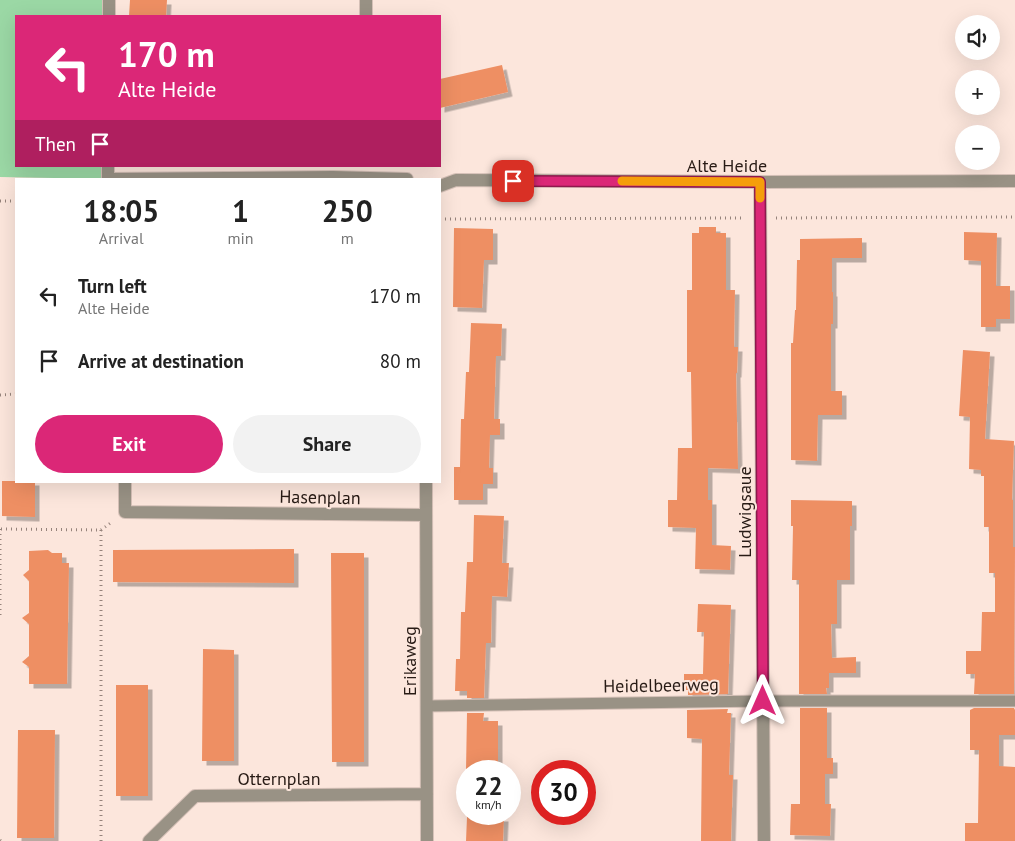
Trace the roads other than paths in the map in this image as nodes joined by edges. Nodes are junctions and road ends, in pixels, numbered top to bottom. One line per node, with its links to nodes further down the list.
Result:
1 (109, 0): 3 (street)
2 (366, 0): 4 (street)
3 (109, 15)
4 (366, 15)
5 (225, 178): 6 (street)
6 (374, 178)
7 (1015, 181): 8 (street, Alte Heide)
8 (760, 182): 9 (street, Alte Heide); 13 (street, Ludwigsaue)
9 (441, 186)
10 (125, 483): 12 (street, Hasenplan)
11 (426, 483): 12 (street, Erikaweg)
12 (426, 515): 15 (street, Erikaweg)
13 (763, 701): 14 (lane, Heidelbeerweg); 15 (lane, Heidelbeerweg); 19 (street, Ludwigsaue)
14 (1015, 701)
15 (427, 706): 16 (street, Erikaweg)
16 (427, 794): 17 (street, Otternplan); 18 (street, Erikaweg)
17 (149, 841)
18 (428, 841)
19 (764, 841)

